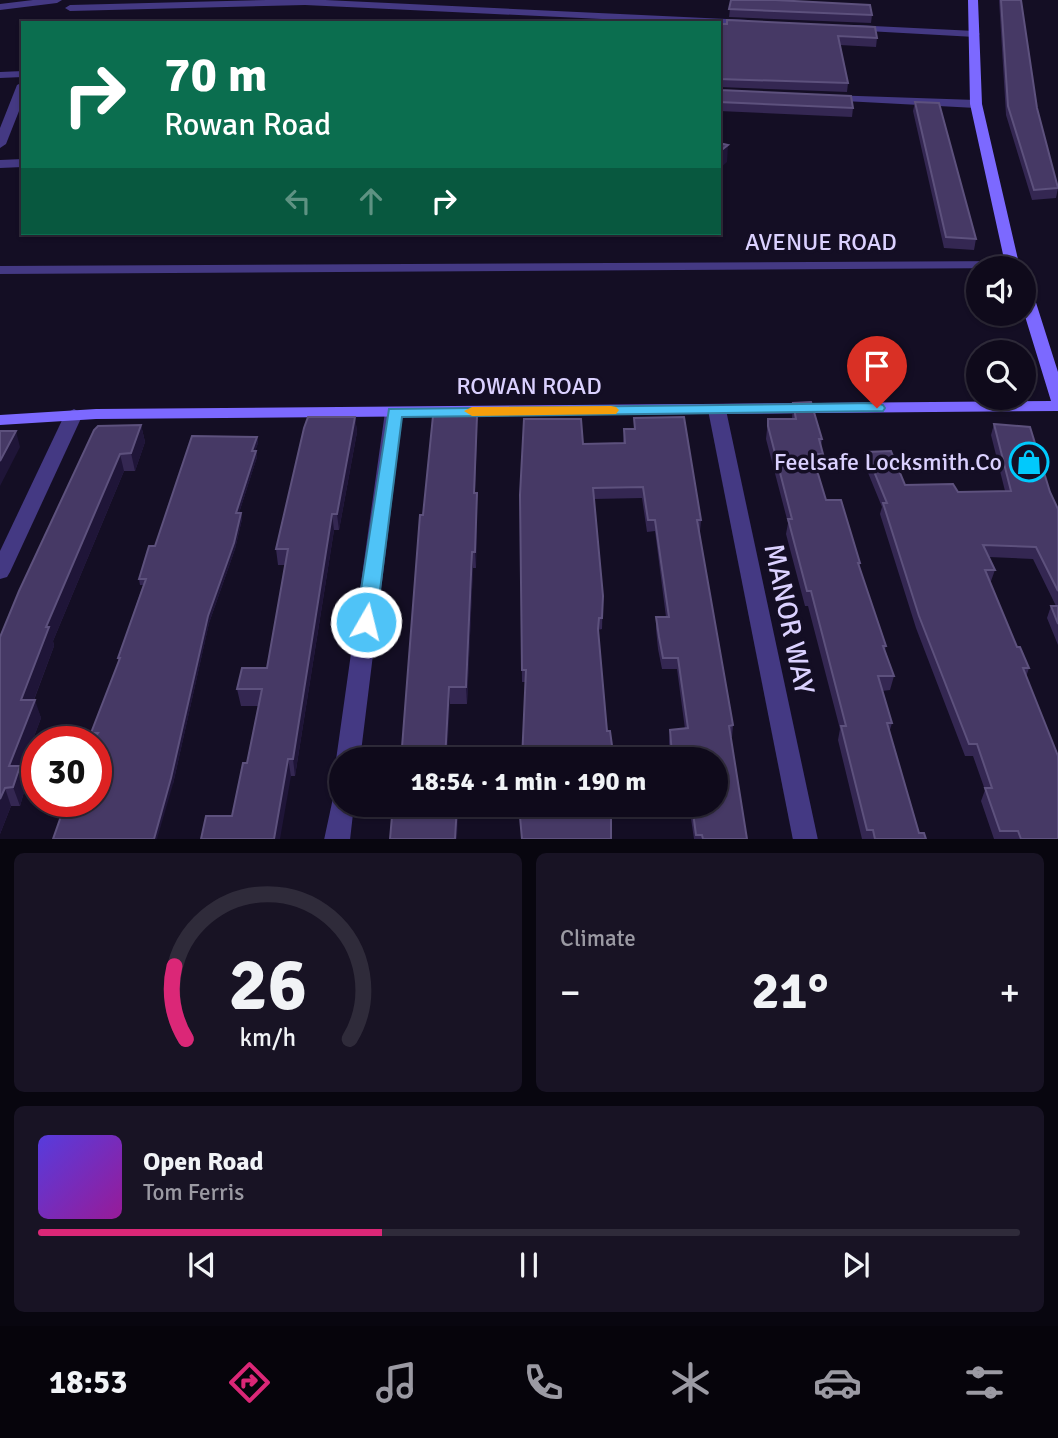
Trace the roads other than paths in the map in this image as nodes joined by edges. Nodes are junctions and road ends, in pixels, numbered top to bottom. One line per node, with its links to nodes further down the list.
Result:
1 (57, 0): 4 (street)
2 (973, 0): 8 (street)
3 (385, 3): 5 (street); 6 (street)
4 (0, 8)
5 (70, 8)
6 (759, 23)
7 (843, 27): 8 (street)
8 (975, 34): 13 (street)
9 (21, 74): 10 (street)
10 (0, 75)
11 (21, 90): 14 (street)
12 (815, 97): 13 (street)
13 (976, 104): 17 (street)
14 (0, 144)
15 (21, 163): 16 (street)
16 (0, 164)
17 (1013, 256)
18 (966, 266): 19 (street, AVENUE ROAD)
19 (0, 270)
20 (1035, 326): 21 (street)
21 (1058, 398)
22 (1058, 407): 23 (street, ROWAN ROAD)
23 (717, 410): 24 (street, ROWAN ROAD); 31 (street, MANOR WAY)
24 (394, 412): 25 (street, ROWAN ROAD); 28 (street)
25 (74, 414): 26 (street, ROWAN ROAD); 27 (street)
26 (0, 421)
27 (0, 572)
28 (350, 747)
29 (340, 817): 30 (street)
30 (337, 839)
31 (806, 839)

